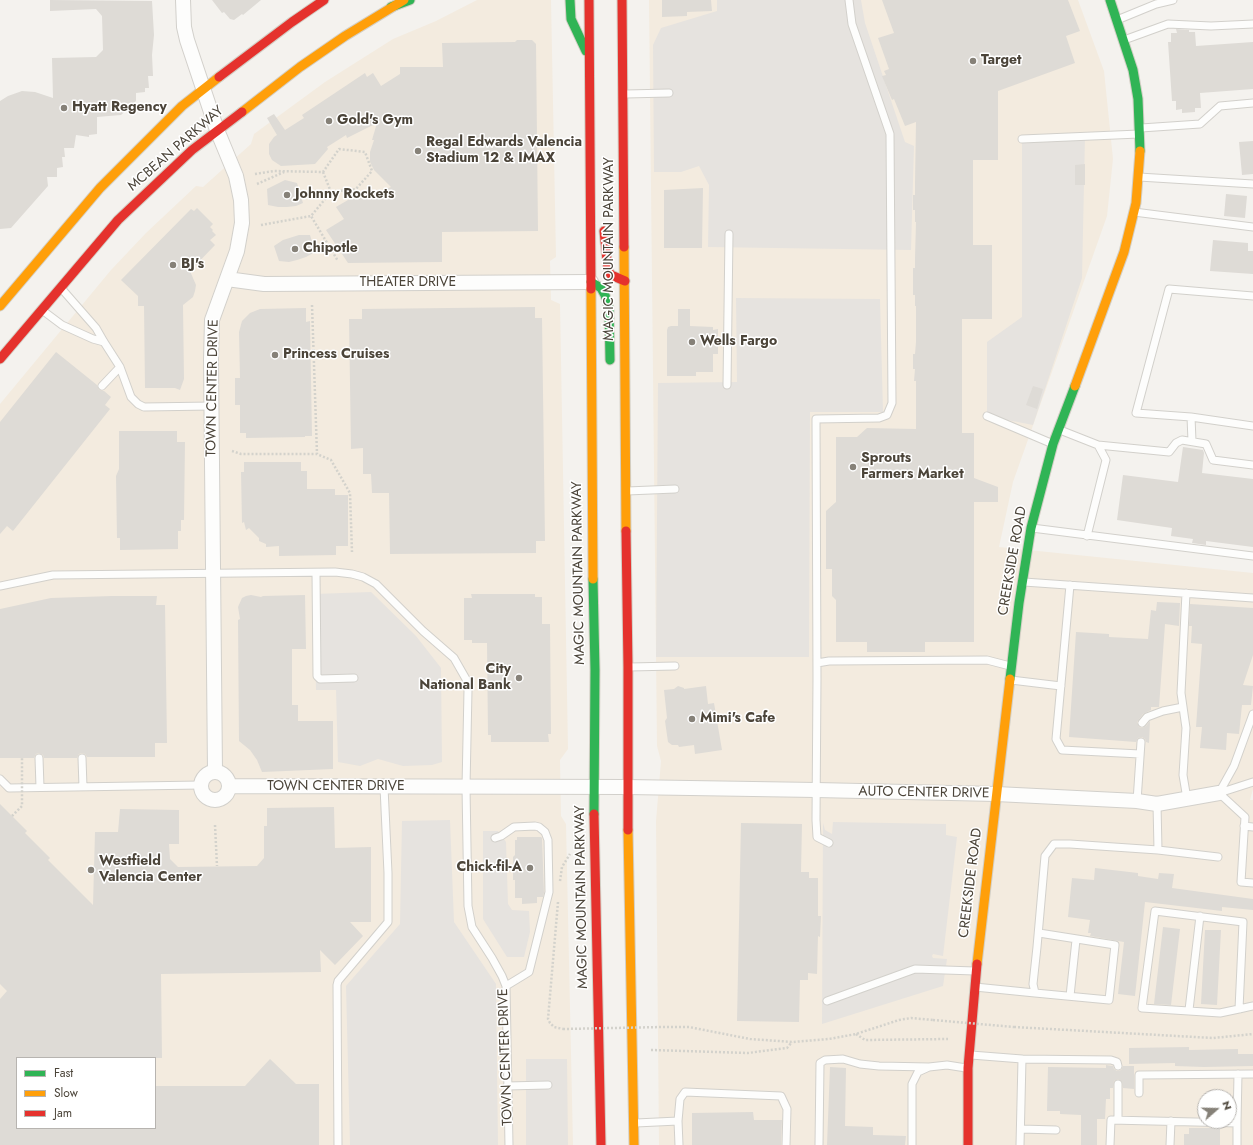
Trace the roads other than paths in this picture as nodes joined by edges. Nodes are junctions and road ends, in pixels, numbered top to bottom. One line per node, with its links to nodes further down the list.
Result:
1 (182, 0): 17 (street, TOWN CENTER DRIVE)
2 (324, 0): 17 (main road, MCBEAN PARKWAY)
3 (404, 0): 12 (main road, MCBEAN PARKWAY)
4 (410, 0): 12 (main road)
5 (570, 0): 16 (main road)
6 (589, 0): 16 (main road, MAGIC MOUNTAIN PARKWAY)
7 (622, 0): 19 (main road, MAGIC MOUNTAIN PARKWAY)
8 (849, 0): 68 (lane)
9 (1110, 0): 13 (main road, CREEKSIDE ROAD)
10 (1173, 0): 11 (lane)
11 (1155, 2): 13 (lane)
12 (391, 7): 22 (main road, MCBEAN PARKWAY)
13 (1117, 20): 15 (main road, CREEKSIDE ROAD)
14 (1253, 24): 15 (lane)
15 (1124, 40): 23 (main road, CREEKSIDE ROAD)
16 (589, 57): 21 (main road, MAGIC MOUNTAIN PARKWAY)
17 (203, 90): 22 (street, TOWN CENTER DRIVE); 37 (main road, MCBEAN PARKWAY)
18 (669, 93): 19 (lane)
19 (623, 94): 34 (main road, MAGIC MOUNTAIN PARKWAY)
20 (1253, 103): 23 (lane)
21 (589, 125): 25 (main road); 33 (main road, MAGIC MOUNTAIN PARKWAY)
22 (217, 130): 32 (street, TOWN CENTER DRIVE); 35 (main road, MCBEAN PARKWAY)
23 (1140, 131): 24 (lane); 26 (main road, CREEKSIDE ROAD)
24 (1022, 139)
25 (600, 174)
26 (1138, 177): 27 (lane); 28 (main road, CREEKSIDE ROAD)
27 (1253, 184)
28 (1134, 212): 30 (lane); 51 (main road, CREEKSIDE ROAD)
29 (603, 221): 34 (main road)
30 (1253, 227)
31 (729, 234): 43 (lane)
32 (227, 279): 33 (street, THEATER DRIVE); 46 (street, TOWN CENTER DRIVE)
33 (590, 282): 42 (main road); 90 (main road, MAGIC MOUNTAIN PARKWAY)
34 (625, 282): 49 (main road, MAGIC MOUNTAIN PARKWAY)
35 (60, 287): 38 (main road, MCBEAN PARKWAY); 39 (lane)
36 (1253, 296): 48 (lane)
37 (0, 306)
38 (42, 310): 39 (lane); 40 (main road, MCBEAN PARKWAY)
39 (104, 342): 41 (lane)
40 (0, 359)
41 (120, 367): 44 (lane); 46 (lane)
42 (610, 372)
43 (727, 385)
44 (102, 386)
45 (615, 402): 49 (main road)
46 (212, 406): 62 (street, TOWN CENTER DRIVE)
47 (987, 416): 53 (lane)
48 (1191, 417): 50 (lane); 52 (lane)
49 (625, 421): 57 (main road, MAGIC MOUNTAIN PARKWAY)
50 (1253, 426)
51 (1058, 429): 53 (main road, CREEKSIDE ROAD); 54 (lane)
52 (1192, 442): 54 (lane); 55 (lane)
53 (1053, 444): 58 (main road, CREEKSIDE ROAD)
54 (1098, 445): 59 (lane)
55 (1253, 465)
56 (675, 489): 57 (lane)
57 (625, 491): 70 (main road, MAGIC MOUNTAIN PARKWAY)
58 (1031, 528): 59 (lane); 63 (main road, CREEKSIDE ROAD)
59 (1086, 536): 60 (lane)
60 (1253, 556)
61 (316, 573): 62 (lane, TOWN CENTER DRIVE); 72 (lane); 89 (lane, TOWN CENTER DRIVE)
62 (213, 574): 65 (lane, TOWN CENTER DRIVE); 82 (street, TOWN CENTER DRIVE)
63 (1022, 582): 64 (lane); 71 (main road, CREEKSIDE ROAD)
64 (1070, 585): 66 (lane); 74 (lane)
65 (0, 586)
66 (1186, 593): 67 (lane); 75 (lane)
67 (1253, 598)
68 (817, 663): 71 (lane); 93 (lane)
69 (675, 666): 70 (lane)
70 (628, 667): 91 (main road, MAGIC MOUNTAIN PARKWAY)
71 (1011, 667): 73 (main road, CREEKSIDE ROAD)
72 (354, 678)
73 (1010, 680): 74 (lane); 95 (main road, CREEKSIDE ROAD)
74 (1061, 686): 79 (lane)
75 (1183, 707): 77 (lane); 96 (lane)
76 (1253, 714): 94 (lane)
77 (1142, 724)
78 (1141, 742): 79 (lane)
79 (1140, 754): 97 (lane)
80 (39, 758): 92 (lane)
81 (82, 758): 87 (lane)
82 (215, 772): 85 (street); 86 (street)
83 (0, 779): 92 (lane)
84 (1253, 782): 94 (lane)
85 (201, 785): 86 (street); 87 (lane)
86 (229, 786): 88 (street, TOWN CENTER DRIVE)
87 (83, 787): 92 (lane)
88 (384, 787): 89 (street, TOWN CENTER DRIVE); 139 (lane)
89 (466, 787): 90 (street, TOWN CENTER DRIVE); 110 (lane, TOWN CENTER DRIVE)
90 (593, 787): 91 (street, TOWN CENTER DRIVE); 135 (main road, MAGIC MOUNTAIN PARKWAY)
91 (627, 787): 93 (street, AUTO CENTER DRIVE); 133 (main road, MAGIC MOUNTAIN PARKWAY)
92 (40, 788)
93 (816, 790): 95 (street, AUTO CENTER DRIVE); 102 (lane)
94 (1219, 793): 96 (street, AUTO CENTER DRIVE); 99 (lane)
95 (996, 794): 97 (street, AUTO CENTER DRIVE); 109 (main road, CREEKSIDE ROAD)
96 (1187, 799): 98 (street, AUTO CENTER DRIVE)
97 (1138, 801): 98 (street, AUTO CENTER DRIVE)
98 (1157, 804): 103 (lane)
99 (1244, 826): 100 (lane); 105 (lane)
100 (1253, 827)
101 (495, 838): 110 (lane)
102 (829, 843)
103 (1158, 850): 104 (lane); 107 (lane)
104 (1218, 857)
105 (1253, 883)
106 (1200, 916): 116 (lane); 117 (lane); 117 (lane)
107 (1039, 933): 108 (lane); 112 (lane)
108 (1076, 940): 113 (lane); 113 (lane)
109 (975, 971): 111 (main road, CREEKSIDE ROAD); 114 (lane)
110 (506, 986): 127 (lane, TOWN CENTER DRIVE)
111 (974, 987): 112 (lane); 118 (main road, CREEKSIDE ROAD)
112 (1035, 993): 113 (lane)
113 (1070, 996)
114 (828, 1001)
115 (1253, 1006): 116 (lane)
116 (1239, 1009): 117 (lane)
117 (1189, 1010)
118 (969, 1055): 119 (lane); 122 (main road, CREEKSIDE ROAD)
119 (1022, 1059): 120 (lane); 136 (lane)
120 (1118, 1066)
121 (929, 1067): 122 (lane); 146 (lane); 147 (lane)
122 (968, 1068): 148 (main road, CREEKSIDE ROAD)
123 (1238, 1074): 124 (lane); 128 (lane); 134 (lane)
124 (1253, 1074)
125 (1118, 1084): 129 (lane)
126 (548, 1085): 127 (lane)
127 (507, 1086): 140 (lane, TOWN CENTER DRIVE)
128 (1139, 1093)
129 (1118, 1120): 131 (lane); 150 (lane)
130 (678, 1121): 133 (lane); 144 (lane); 145 (lane)
131 (1171, 1121): 132 (lane); 151 (lane)
132 (1197, 1122)
133 (634, 1123): 143 (main road, MAGIC MOUNTAIN PARKWAY)
134 (1237, 1123)
135 (601, 1126): 141 (main road, MAGIC MOUNTAIN PARKWAY); 142 (main road)
136 (1021, 1129): 138 (lane); 149 (lane)
137 (1237, 1129): 152 (lane)
138 (1056, 1130)
139 (338, 1145)
140 (508, 1145)
141 (602, 1145)
142 (608, 1145)
143 (634, 1145)
144 (679, 1145)
145 (786, 1145)
146 (819, 1145)
147 (912, 1145)
148 (968, 1145)
149 (1020, 1145)
150 (1110, 1145)
151 (1170, 1145)
152 (1237, 1145)

